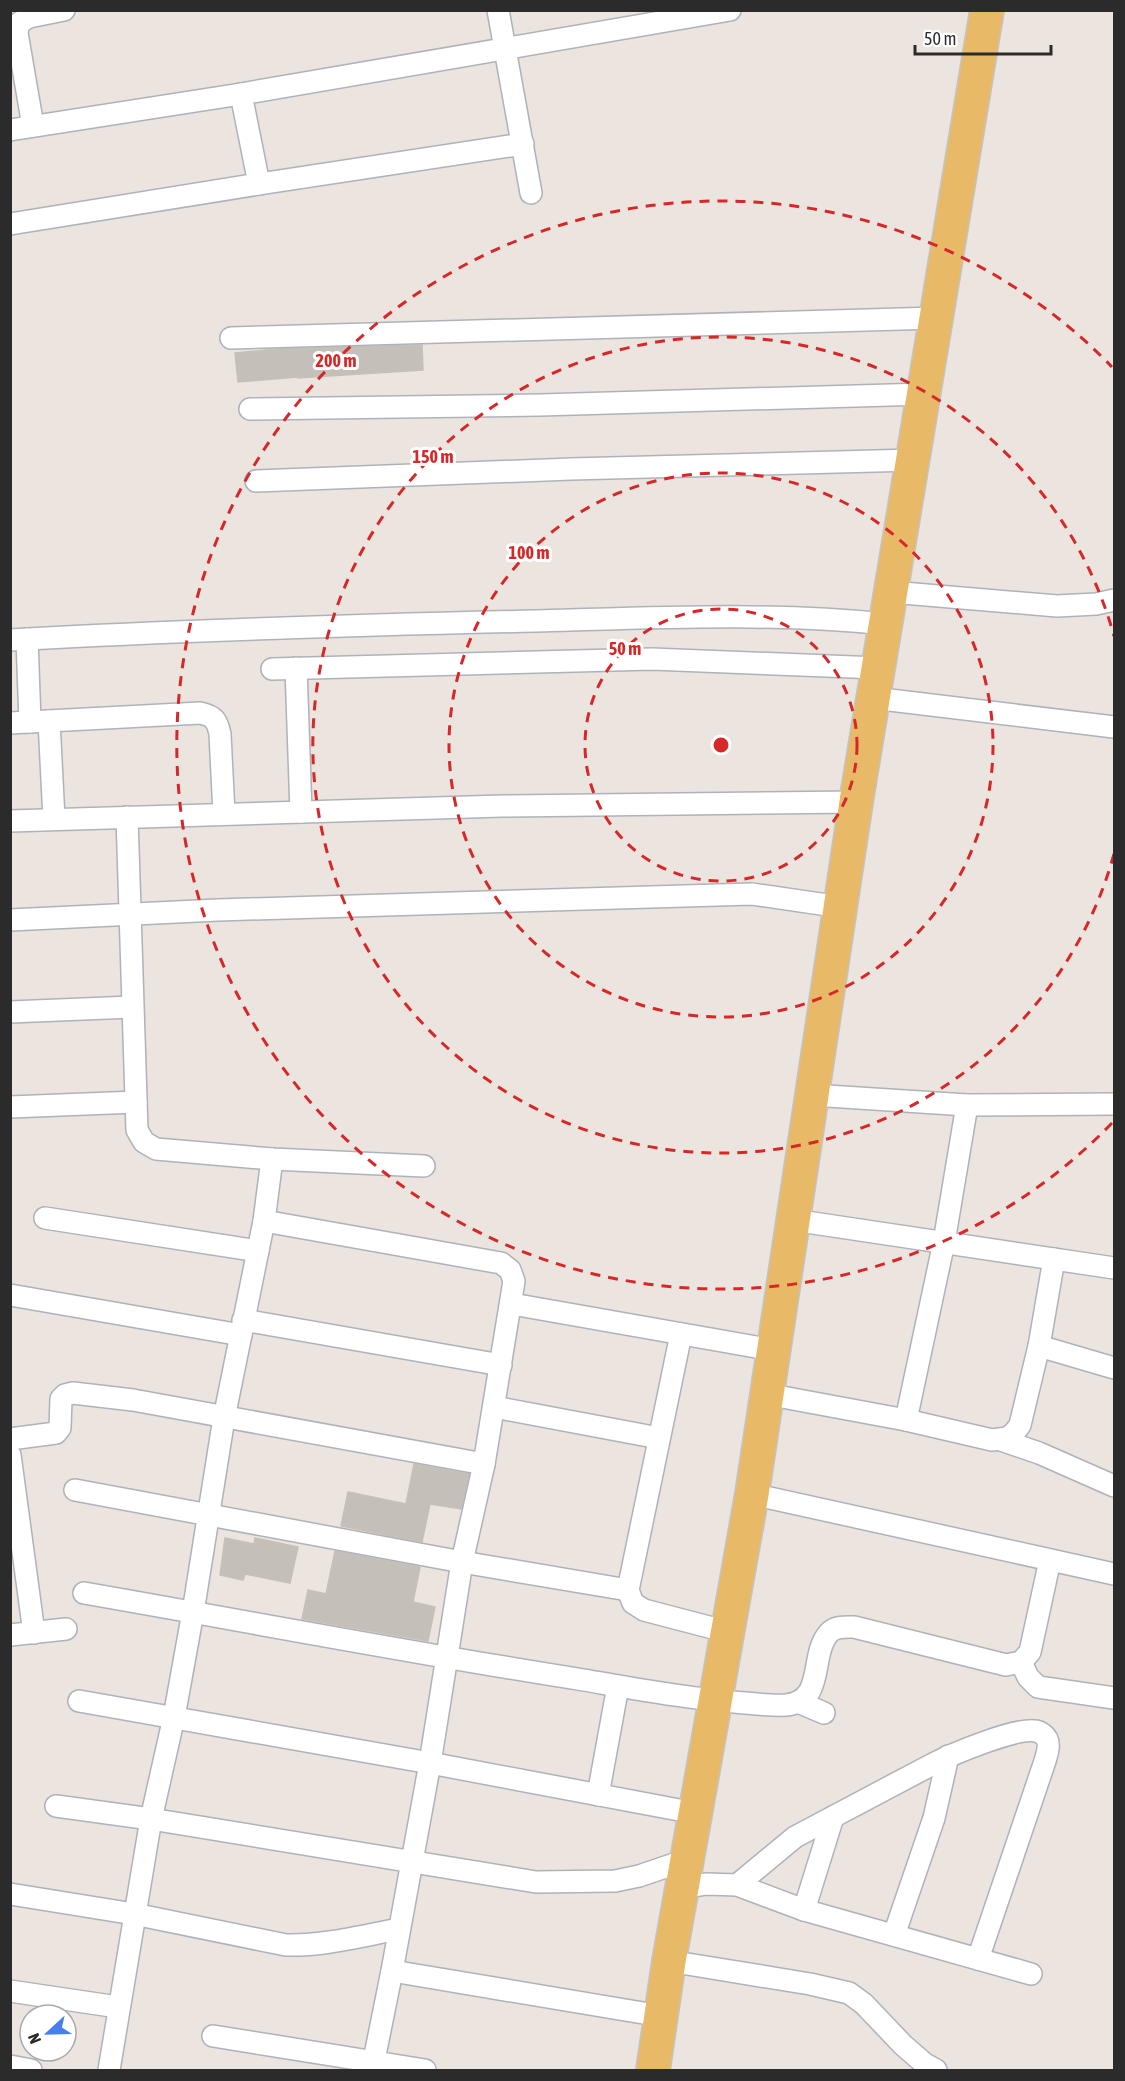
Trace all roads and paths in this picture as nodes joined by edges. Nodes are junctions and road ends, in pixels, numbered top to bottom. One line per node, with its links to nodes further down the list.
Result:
1 (64, 10): 8 (street)
2 (498, 10): 6 (street)
3 (730, 10): 5 (street)
4 (987, 10): 14 (main road)
5 (674, 15): 6 (street)
6 (506, 50): 7 (street); 10 (street)
7 (241, 94): 8 (street); 11 (street)
8 (33, 126): 9 (street)
9 (10, 130)
10 (523, 144): 11 (street); 12 (street)
11 (259, 184): 13 (street)
12 (531, 192)
13 (10, 224)
14 (936, 318): 15 (street); 16 (main road)
15 (231, 338)
16 (924, 394): 17 (street); 18 (main road)
17 (250, 409)
18 (913, 460): 19 (street); 20 (main road)
19 (256, 481)
20 (891, 592): 21 (street); 22 (main road)
21 (1114, 600)
22 (885, 624): 23 (street); 27 (main road)
23 (19, 640): 29 (street)
24 (296, 668): 25 (street); 26 (street); 28 (street)
25 (318, 668): 27 (street); 28 (street)
26 (272, 669)
27 (876, 683): 30 (street); 31 (main road)
28 (298, 706): 32 (street)
29 (30, 722): 33 (street); 35 (street)
30 (1114, 728)
31 (856, 802): 32 (street); 37 (main road)
32 (301, 812): 33 (street)
33 (224, 814): 34 (street)
34 (127, 817): 35 (street); 38 (street)
35 (54, 819): 36 (street)
36 (10, 820)
37 (841, 907): 38 (street); 42 (main road)
38 (130, 915): 39 (street); 40 (street)
39 (10, 920)
40 (132, 1007): 41 (street); 43 (street)
41 (10, 1012)
42 (812, 1095): 45 (street); 50 (main road)
43 (135, 1102): 46 (street); 47 (street)
44 (1114, 1104): 45 (street)
45 (967, 1105): 52 (street)
46 (10, 1107)
47 (272, 1159): 48 (street); 51 (street)
48 (424, 1166)
49 (45, 1218): 53 (street)
50 (793, 1220): 52 (street); 61 (main road)
51 (264, 1221): 53 (street); 57 (street)
52 (944, 1242): 54 (street); 67 (street)
53 (258, 1251): 58 (street)
54 (1054, 1259): 55 (street); 60 (street)
55 (1114, 1268)
56 (10, 1295): 58 (street)
57 (512, 1304): 59 (street); 62 (street)
58 (242, 1328): 62 (street); 66 (street)
59 (681, 1334): 61 (street); 68 (street)
60 (1039, 1346): 63 (street); 70 (street)
61 (773, 1350): 64 (main road)
62 (501, 1365): 65 (street)
63 (1114, 1368)
64 (766, 1394): 67 (street); 75 (main road)
65 (494, 1407): 68 (street); 72 (street)
66 (224, 1418): 69 (street); 72 (street); 76 (street)
67 (906, 1420): 70 (street)
68 (659, 1438): 81 (street)
69 (10, 1439)
70 (1001, 1440): 73 (street)
71 (10, 1455): 77 (street)
72 (484, 1464): 79 (street)
73 (1114, 1486)
74 (75, 1490): 76 (street)
75 (752, 1494): 78 (street); 85 (main road)
76 (208, 1515): 79 (street); 83 (street)
77 (16, 1540): 86 (street)
78 (1050, 1560): 80 (street); 89 (street)
79 (462, 1562): 81 (street); 88 (street)
80 (1114, 1574)
81 (628, 1590): 85 (street)
82 (84, 1593): 83 (street)
83 (193, 1612): 88 (street); 96 (street)
84 (66, 1629): 86 (street)
85 (728, 1632): 93 (main road)
86 (34, 1633): 87 (street)
87 (10, 1635)
88 (446, 1658): 90 (street); 98 (street)
89 (1021, 1662): 91 (street); 94 (street)
90 (618, 1686): 93 (street); 99 (street)
91 (1114, 1698)
92 (80, 1701): 96 (street)
93 (714, 1701): 94 (street); 101 (main road)
94 (798, 1702): 95 (street)
95 (824, 1713)
96 (174, 1717): 98 (street); 103 (street)
97 (948, 1756): 102 (street); 111 (street); 112 (street)
98 (430, 1763): 99 (street); 104 (street)
99 (598, 1795): 101 (street)
100 (56, 1806): 103 (street)
101 (695, 1813): 105 (main road)
102 (833, 1817): 106 (street); 108 (street)
103 (151, 1819): 104 (street); 109 (street)
104 (411, 1863): 105 (street); 110 (street)
105 (685, 1874): 106 (street); 113 (main road)
106 (737, 1885): 108 (street)
107 (10, 1894): 109 (street)
108 (804, 1910): 111 (street)
109 (134, 1914): 110 (street); 118 (street)
110 (398, 1934): 114 (street)
111 (894, 1935): 112 (street)
112 (978, 1959): 115 (street)
113 (669, 1961): 117 (main road); 122 (street)
114 (393, 1966): 117 (street); 121 (street)
115 (1031, 1974)
116 (10, 1991): 118 (street)
117 (661, 2016): 124 (main road)
118 (117, 2017): 120 (street)
119 (213, 2036): 121 (street)
120 (110, 2064)
121 (373, 2066): 123 (street)
122 (928, 2068)
123 (425, 2070)
124 (653, 2070)

